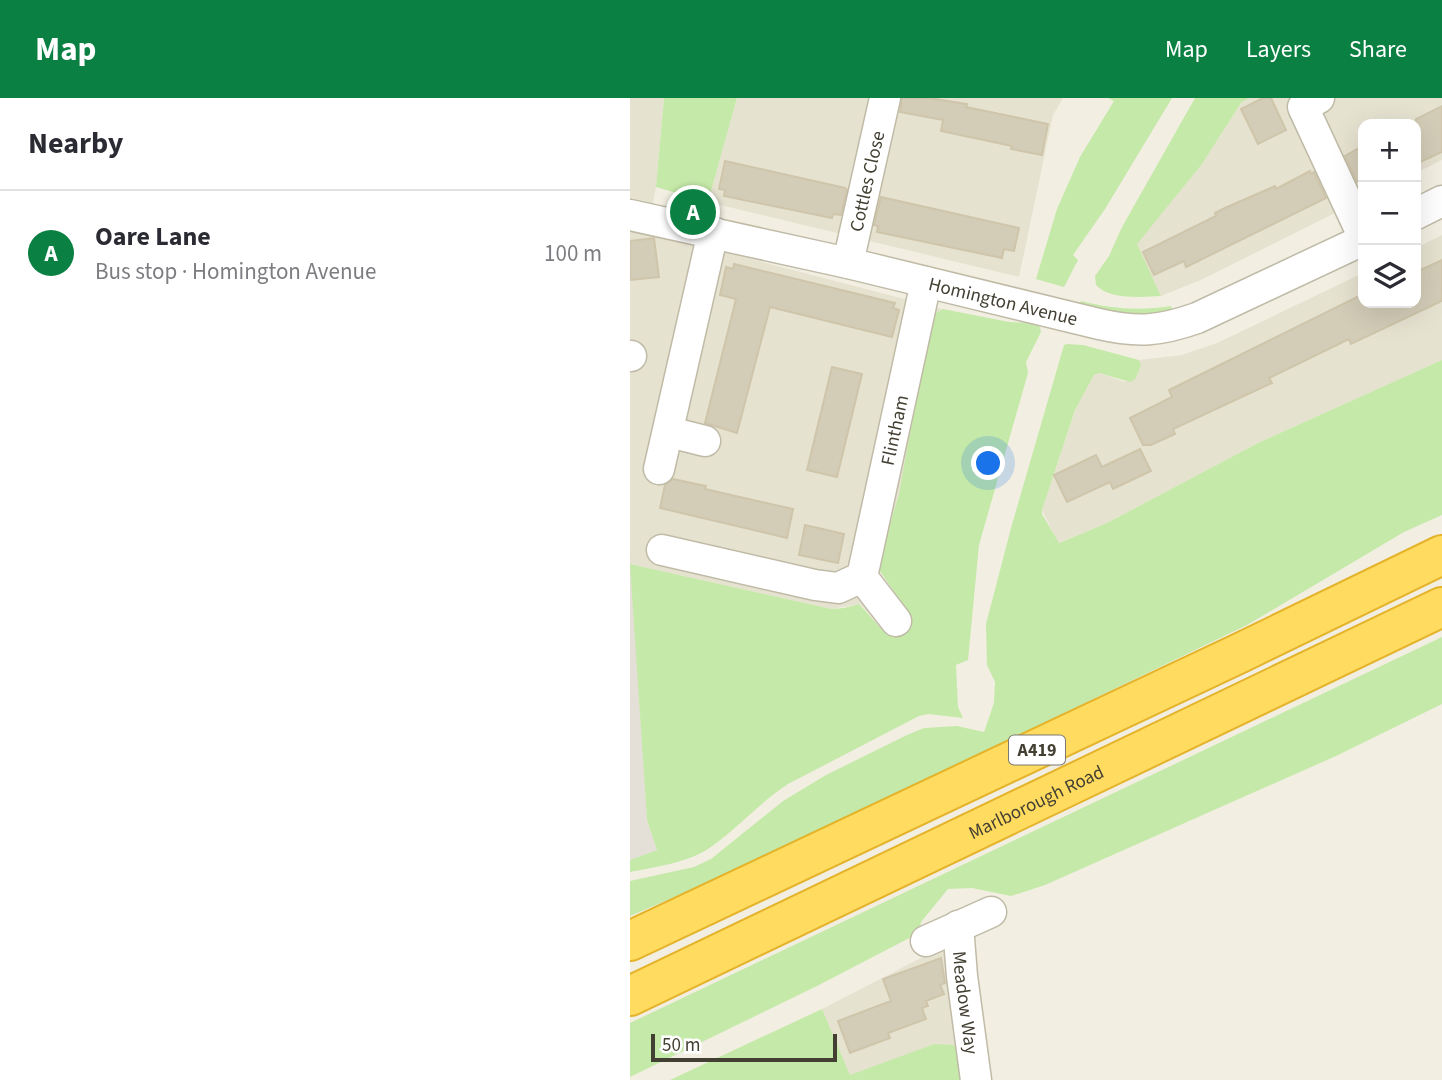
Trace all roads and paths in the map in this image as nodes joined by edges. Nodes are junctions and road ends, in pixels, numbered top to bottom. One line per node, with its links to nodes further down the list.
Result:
1 (885, 98): 9 (street, Cottles Close)
2 (1320, 98): 6 (street)
3 (1442, 201): 4 (street)
4 (1421, 212)
5 (630, 215): 7 (street, Homington Avenue)
6 (1358, 227)
7 (713, 232): 9 (street, Homington Avenue); 11 (street)
8 (1358, 240): 10 (street, Homington Avenue)
9 (848, 263): 10 (street, Homington Avenue)
10 (926, 282): 16 (street, Flintham)
11 (668, 432): 12 (street); 13 (street)
12 (705, 441)
13 (659, 469)
14 (663, 550): 16 (street)
15 (1442, 555): 21 (highway, A419)
16 (862, 577): 18 (street)
17 (1442, 607): 23 (highway, Marlborough Road / A419)
18 (896, 621)
19 (991, 912): 20 (street, Meadow Way)
20 (958, 926): 22 (street, Meadow Way); 24 (street, Meadow Way)
21 (630, 941)
22 (926, 941)
23 (630, 996)
24 (976, 1080)

